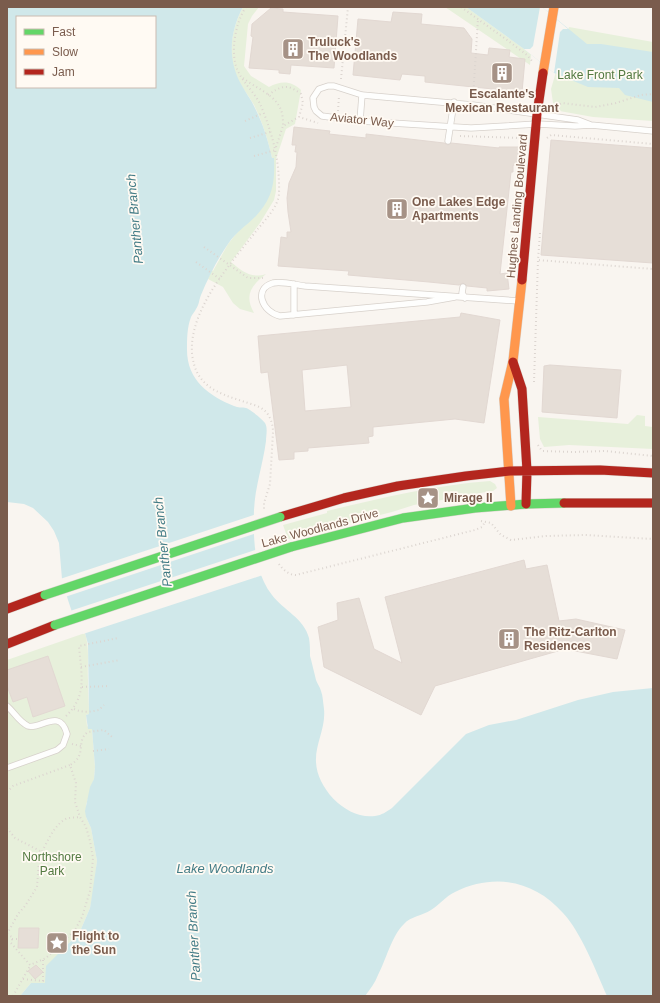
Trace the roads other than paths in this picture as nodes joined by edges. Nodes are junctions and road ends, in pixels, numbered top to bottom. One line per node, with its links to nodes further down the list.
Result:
1 (553, 11): 4 (main road, Hughes Landing Boulevard)
2 (362, 95): 3 (lane, Aviator Way); 5 (lane); 5 (lane, Aviator Way)
3 (454, 102): 4 (lane, Aviator Way); 8 (lane)
4 (538, 114): 6 (main road, Hughes Landing Boulevard); 7 (lane, Aviator Way)
5 (360, 121): 8 (lane, Aviator Way)
6 (537, 124): 7 (lane, Aviator Way); 8 (lane, Aviator Way); 15 (main road, Hughes Landing Boulevard)
7 (591, 125): 9 (lane, Aviator Way)
8 (450, 127): 10 (lane)
9 (653, 131)
10 (448, 141)
11 (294, 284): 13 (lane); 16 (lane); 16 (lane)
12 (463, 287): 14 (lane)
13 (456, 297): 14 (lane); 16 (lane)
14 (465, 298): 15 (lane)
15 (520, 302): 17 (main road, Hughes Landing Boulevard)
16 (294, 315)
17 (513, 361): 18 (main road, Hughes Landing Boulevard); 19 (main road, Hughes Landing Boulevard)
18 (510, 471): 19 (main road, Lake Woodlands Drive); 23 (main road, Hughes Landing Boulevard); 24 (main road, Lake Woodlands Drive, bridge)
19 (527, 471): 20 (main road, Lake Woodlands Drive); 22 (main road, Hughes Landing Boulevard)
20 (653, 473)
21 (653, 503): 22 (main road, Lake Woodlands Drive)
22 (526, 504): 23 (main road, Lake Woodlands Drive)
23 (511, 506): 25 (main road, Lake Woodlands Drive, bridge)
24 (7, 609)
25 (7, 644)
26 (7, 706): 27 (lane)
27 (7, 768)

